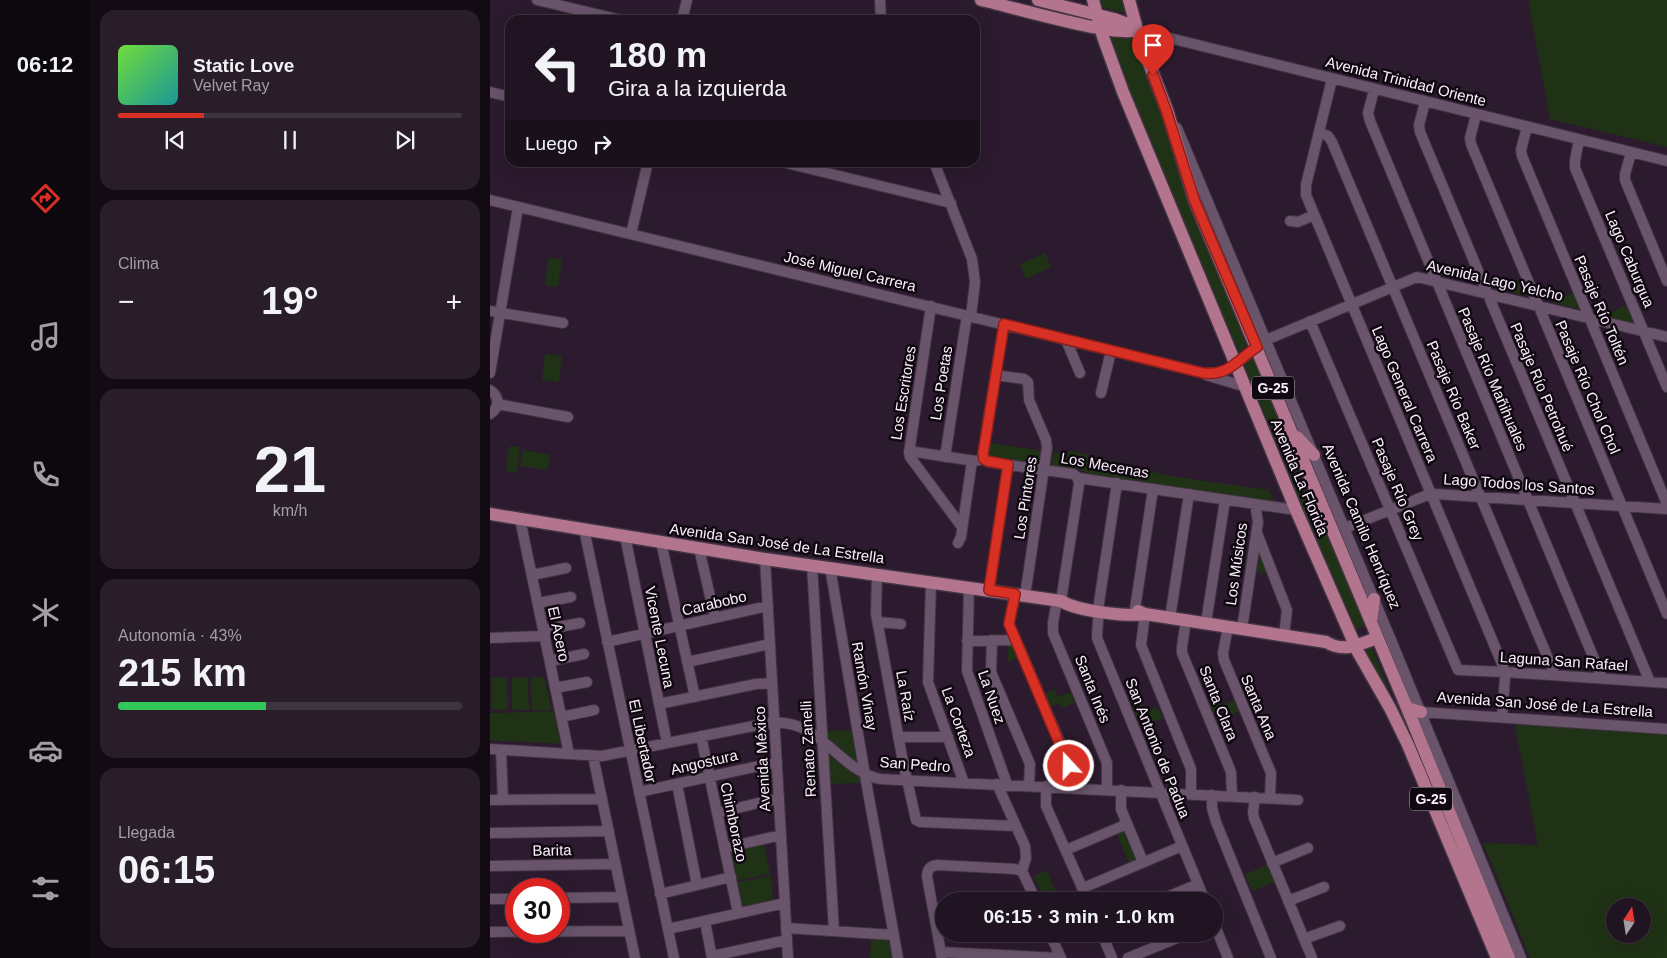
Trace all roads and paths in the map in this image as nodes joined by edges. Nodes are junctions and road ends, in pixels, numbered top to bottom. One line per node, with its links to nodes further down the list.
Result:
1 (537, 0): 9 (street)
2 (687, 0): 10 (street)
3 (880, 0): 11 (street)
4 (981, 0): 12 (main road, Avenida Trinidad Oriente)
5 (1038, 0): 8 (main road, Avenida Trinidad Oriente)
6 (1093, 0): 8 (main road, Avenida La Florida / G-25)
7 (1129, 0): 13 (main road, G-25)
8 (1096, 14): 12 (main road, Avenida La Florida / G-25); 13 (main road, Avenida Trinidad Oriente)
9 (600, 15)
10 (683, 15)
11 (881, 15)
12 (1100, 28): 13 (main road, Avenida Trinidad Oriente); 52 (main road, Avenida La Florida / G-25)
13 (1137, 30): 14 (street, Avenida Trinidad Oriente); 50 (main road, Avenida Camilo Henríquez / G-25)
14 (1332, 79): 15 (street, Avenida Trinidad Oriente); 21 (street, Lago General Carrera)
15 (1374, 90): 18 (street, Avenida Trinidad Oriente); 34 (street, Pasaje Río Mañihuales)
16 (490, 92): 17 (street)
17 (505, 96)
18 (1425, 102): 19 (street, Avenida Trinidad Oriente); 37 (street, Pasaje Río Petrohué)
19 (1476, 115): 20 (street, Avenida Trinidad Oriente); 40 (street, Pasaje Río Chol Chol)
20 (1527, 127): 22 (street, Avenida Trinidad Oriente); 43 (street, Pasaje Río Toltén)
21 (1320, 132): 31 (street, Lago General Carrera); 36 (street, Pasaje Río Baker)
22 (1579, 140): 23 (street, Avenida Trinidad Oriente); 47 (street, Lago Caburgua)
23 (1631, 152): 24 (street, Avenida Trinidad Oriente); 35 (street)
24 (1667, 161)
25 (647, 167): 33 (street)
26 (803, 167): 29 (street)
27 (936, 167): 29 (street, Los Poetas)
28 (490, 200): 30 (street, José Miguel Carrera)
29 (951, 203): 42 (street, Los Poetas)
30 (518, 207): 33 (street, José Miguel Carrera); 41 (street)
31 (1314, 215): 32 (street); 38 (street, Lago General Carrera)
32 (1290, 221)
33 (631, 234): 39 (street, José Miguel Carrera)
34 (1436, 281): 36 (street, Avenida Lago Yelcho); 37 (street, Avenida Lago Yelcho); 79 (street, Pasaje Río Mañihuales)
35 (1667, 281)
36 (1393, 286): 38 (street, Avenida Lago Yelcho); 77 (street, Pasaje Río Baker)
37 (1487, 294): 40 (street, Avenida Lago Yelcho); 80 (street, Pasaje Río Petrohué)
38 (1351, 304): 44 (street, Avenida Lago Yelcho); 76 (street, Lago General Carrera)
39 (931, 306): 42 (street, José Miguel Carrera); 65 (street, Los Escritores)
40 (1538, 306): 43 (street, Avenida Lago Yelcho); 83 (street, Pasaje Río Chol Chol)
41 (495, 312): 45 (street); 53 (street)
42 (969, 315): 46 (street, José Miguel Carrera); 67 (street, Los Poetas)
43 (1590, 318): 47 (street, Avenida Lago Yelcho); 82 (street, Pasaje Río Toltén)
44 (1310, 320): 50 (street, Avenida Lago Yelcho); 86 (street, Pasaje Río Grey)
45 (563, 323)
46 (1004, 324): 49 (street, José Miguel Carrera); 56 (street)
47 (1644, 332): 48 (street, Avenida Lago Yelcho); 58 (street, Lago Caburgua)
48 (1667, 337)
49 (1066, 340): 51 (street, José Miguel Carrera); 54 (street)
50 (1261, 344): 52 (street, José Miguel Carrera); 64 (main road, Avenida Camilo Henríquez / G-25); 66 (street, Avenida Camilo Henríquez)
51 (1111, 351): 55 (street, José Miguel Carrera); 60 (street)
52 (1236, 364): 55 (street, José Miguel Carrera); 57 (main road, Avenida La Florida / G-25)
53 (490, 373)
54 (1080, 373)
55 (1203, 373): 57 (street, José Miguel Carrera)
56 (995, 375): 68 (street); 71 (street, Los Pintores)
57 (1246, 387): 85 (main road, Avenida La Florida / G-25)
58 (1667, 387)
59 (490, 390): 61 (street)
60 (1101, 393)
61 (498, 404): 62 (street); 63 (street)
62 (490, 414)
63 (568, 417)
64 (1290, 429): 66 (main road); 125 (main road, Avenida Camilo Henríquez / G-25)
65 (910, 451): 67 (street, Los Mecenas); 89 (street, Los Escritores)
66 (1314, 455): 90 (street, Avenida Camilo Henríquez)
67 (945, 457): 69 (street, Los Mecenas)
68 (984, 459): 69 (street, Los Mecenas); 70 (street, Los Mecenas)
69 (972, 461): 89 (street)
70 (1008, 465): 71 (street, Los Mecenas); 105 (street)
71 (1044, 470): 72 (street, Los Mecenas); 106 (street, Los Pintores)
72 (1078, 478): 73 (street, Los Mecenas); 109 (street, Santa Inés)
73 (1117, 483): 74 (street, Los Mecenas); 112 (street, San Antonio de Padua)
74 (1153, 489): 75 (street, Los Mecenas); 113 (street)
75 (1189, 494): 78 (street, Los Mecenas); 116 (street)
76 (1431, 494): 77 (street, Lago Todos los Santos); 86 (street, Lago Todos los Santos); 140 (street, Lago General Carrera)
77 (1480, 496): 79 (street, Lago Todos los Santos); 141 (street, Pasaje Río Baker)
78 (1225, 500): 81 (street, Los Mecenas); 120 (street)
79 (1527, 500): 80 (street, Lago Todos los Santos); 142 (street, Pasaje Río Mañihuales)
80 (1575, 503): 83 (street, Lago Todos los Santos); 144 (street, Pasaje Río Petrohué)
81 (1255, 504): 85 (street, Los Mecenas); 92 (street, Los Músicos)
82 (1667, 504)
83 (1622, 506): 84 (street, Lago Todos los Santos); 114 (street, Pasaje Río Chol Chol)
84 (1667, 509)
85 (1296, 510): 133 (main road, Avenida La Florida / G-25)
86 (1391, 510): 90 (street, Lago Todos los Santos); 139 (street, Pasaje Río Grey)
87 (490, 514): 88 (main road, Avenida San José de La Estrella)
88 (520, 519): 91 (main road, Avenida San José de La Estrella); 102 (street, El Acero)
89 (962, 528): 95 (street)
90 (1344, 528): 108 (street, Avenida Camilo Henríquez)
91 (584, 529): 93 (main road, Avenida San José de La Estrella); 134 (street, El Libertador)
92 (1257, 532): 124 (street, Los Músicos); 128 (street)
93 (625, 536): 94 (main road, Avenida San José de La Estrella); 127 (street, Vicente Lecuna)
94 (662, 542): 96 (main road, Avenida San José de La Estrella); 122 (street)
95 (958, 543)
96 (699, 548): 97 (main road, Avenida San José de La Estrella); 115 (street)
97 (765, 559): 98 (main road, Avenida San José de La Estrella); 111 (street, Avenida México)
98 (812, 565): 99 (main road, Avenida San José de La Estrella); 160 (street, Renato Zanelli)
99 (830, 567): 101 (main road, Avenida San José de La Estrella); 168 (street, Ramón Vinay)
100 (566, 568): 102 (street)
101 (877, 574): 103 (main road, Avenida San José de La Estrella); 118 (street, La Raíz)
102 (532, 575): 110 (street, El Acero)
103 (931, 582): 104 (main road, Avenida San José de La Estrella); 159 (street, La Corteza)
104 (969, 587): 105 (main road, Avenida San José de La Estrella); 130 (street, La Nuez)
105 (989, 590): 106 (main road, Avenida San José de La Estrella)
106 (1020, 595): 109 (main road, Avenida San José de La Estrella); 132 (street, Los Pintores)
107 (571, 597): 110 (street)
108 (1374, 599): 125 (main road); 152 (street, Avenida Camilo Henríquez)
109 (1059, 600): 112 (main road, Avenida San José de La Estrella); 177 (street, Santa Inés)
110 (538, 603): 126 (street, El Acero)
111 (768, 606): 115 (street, Carabobo); 135 (street, Avenida México)
112 (1099, 607): 113 (main road, Avenida San José de La Estrella); 180 (street, San Antonio de Padua)
113 (1140, 612): 116 (main road, Avenida San José de La Estrella); 181 (street)
114 (1667, 614)
115 (715, 618): 122 (street, Carabobo)
116 (1170, 618): 117 (main road, Avenida San José de La Estrella)
117 (1186, 620): 120 (main road, Avenida San José de La Estrella); 183 (street, Santa Clara)
118 (878, 622): 121 (street); 158 (street, La Raíz)
119 (580, 623): 126 (street)
120 (1206, 623): 123 (main road, Avenida San José de La Estrella)
121 (901, 624)
122 (680, 626): 127 (street, Carabobo); 138 (street)
123 (1228, 627): 124 (main road, Avenida San José de La Estrella); 187 (street, Santa Ana)
124 (1242, 629): 128 (main road, Avenida San José de La Estrella)
125 (1374, 630): 133 (main road, Avenida San José de La Estrella); 150 (main road, Avenida Camilo Henríquez / G-25)
126 (544, 633): 129 (street); 137 (street, El Acero)
127 (645, 634): 134 (street, Carabobo); 149 (street, Vicente Lecuna)
128 (1284, 636): 133 (main road, Avenida San José de La Estrella)
129 (490, 638)
130 (967, 640): 131 (street); 173 (street, La Nuez)
131 (992, 640): 132 (street); 174 (street)
132 (1016, 640): 176 (street, Los Pintores)
133 (1353, 641): 251 (main road, Avenida La Florida / G-25)
134 (607, 642): 164 (street, El Libertador)
135 (770, 644): 138 (street); 145 (street, Avenida México)
136 (584, 654): 137 (street)
137 (550, 660): 147 (street, El Acero)
138 (687, 662): 148 (street)
139 (1458, 670): 140 (street, Laguna San Rafael)
140 (1504, 672): 141 (street, Laguna San Rafael); 154 (street, Lago General Carrera)
141 (1556, 675): 142 (street, Laguna San Rafael)
142 (1602, 678): 144 (street, Laguna San Rafael)
143 (587, 682): 147 (street)
144 (1650, 682): 146 (street, Laguna San Rafael)
145 (772, 683): 148 (street); 155 (street, Avenida México)
146 (1667, 683)
147 (555, 688): 153 (street, El Acero)
148 (695, 697): 149 (street)
149 (659, 704): 161 (street, Vicente Lecuna)
150 (1407, 708): 152 (main road); 252 (main road, Avenida Camilo Henríquez / G-25)
151 (594, 710): 153 (street)
152 (1421, 712): 154 (street, Avenida San José de La Estrella); 253 (street, Avenida Camilo Henríquez)
153 (561, 717): 165 (street, El Acero)
154 (1502, 717): 156 (street, Avenida San José de La Estrella)
155 (774, 722): 157 (street, San Pedro); 160 (street, San Pedro); 167 (street, Avenida México)
156 (1667, 729)
157 (701, 736): 161 (street, San Pedro); 169 (street, Chimborazo)
158 (898, 737): 159 (street); 170 (street, La Raíz)
159 (948, 737): 171 (street, La Corteza)
160 (822, 740): 168 (street, San Pedro); 229 (street, Renato Zanelli)
161 (667, 744): 164 (street, San Pedro)
162 (490, 749): 163 (street, San Pedro)
163 (501, 750): 165 (street, San Pedro); 189 (street)
164 (630, 751): 166 (street, San Pedro); 179 (street, El Libertador)
165 (569, 754): 166 (street, San Pedro)
166 (593, 756): 185 (street)
167 (777, 762): 169 (street, Angostura); 186 (street, Avenida México)
168 (865, 774): 170 (street, San Pedro); 231 (street, Ramón Vinay)
169 (710, 776): 172 (street, Angostura); 191 (street, Chimborazo)
170 (906, 780): 171 (street, San Pedro); 193 (street, La Raíz)
171 (964, 783): 173 (street, San Pedro)
172 (677, 784): 179 (street, Angostura); 208 (street)
173 (1002, 784): 174 (street, San Pedro); 193 (street, La Nuez)
174 (1029, 785): 175 (street, San Pedro)
175 (1046, 786): 176 (street, San Pedro); 200 (street)
176 (1068, 787): 177 (street, San Pedro)
177 (1107, 790): 178 (street, San Pedro)
178 (1121, 790): 180 (street, San Pedro); 192 (street)
179 (639, 792): 215 (street, El Libertador)
180 (1160, 792): 181 (street, San Pedro); 197 (street, San Antonio de Padua)
181 (1191, 794): 182 (street, San Pedro)
182 (1212, 795): 183 (street, San Pedro); 249 (street)
183 (1232, 796): 184 (street, San Pedro)
184 (1255, 797): 187 (street, San Pedro); 202 (street)
185 (602, 798): 189 (street); 194 (street)
186 (779, 798): 191 (street); 196 (street, Avenida México)
187 (1270, 798): 190 (street, San Pedro)
188 (490, 800): 189 (street)
189 (503, 800)
190 (1298, 800)
191 (717, 814): 198 (street, Chimborazo)
192 (1127, 824): 200 (street); 201 (street)
193 (1016, 826): 205 (street, La Nuez)
194 (608, 831): 195 (street); 203 (street)
195 (490, 833)
196 (781, 835): 198 (street); 222 (street, Avenida México)
197 (1182, 846): 201 (street); 207 (street, San Antonio de Padua)
198 (725, 848): 206 (street, Chimborazo)
199 (1308, 848): 202 (street)
200 (1066, 850): 210 (street)
201 (1143, 862): 210 (street)
202 (1272, 863): 221 (street)
203 (615, 864): 204 (street, Barita); 216 (street)
204 (490, 866)
205 (1022, 871): 211 (street); 220 (street)
206 (731, 877): 208 (street); 223 (street, Chimborazo)
207 (1198, 884): 213 (street); 214 (street, San Antonio de Padua)
208 (697, 886): 215 (street)
209 (1324, 887): 221 (street)
210 (1083, 888): 212 (street)
211 (1032, 892)
212 (1085, 892)
213 (1179, 892)
214 (1201, 892)
215 (660, 894): 227 (street, El Libertador)
216 (622, 897): 217 (street); 228 (street)
217 (570, 898)
218 (490, 899): 219 (street)
219 (505, 899)
220 (935, 899)
221 (1288, 901): 233 (street)
222 (785, 903): 223 (street); 226 (street, Avenida México)
223 (738, 913): 224 (street)
224 (705, 921): 227 (street); 240 (street)
225 (1340, 926): 233 (street)
226 (786, 928): 229 (street); 232 (street, Avenida México)
227 (668, 929): 242 (street, El Libertador)
228 (629, 931): 230 (street); 241 (street)
229 (834, 931): 231 (street)
230 (490, 932)
231 (894, 934): 244 (street, Ramón Vinay)
232 (787, 940): 240 (street); 243 (street, Avenida México)
233 (1304, 940): 250 (street)
234 (941, 942): 239 (street)
235 (1054, 942): 245 (street)
236 (1105, 942): 246 (street)
237 (1167, 942): 247 (street)
238 (1222, 942): 248 (street)
239 (942, 955): 245 (street)
240 (712, 957)
241 (635, 958)
242 (674, 958)
243 (788, 958)
244 (898, 958)
245 (1061, 958)
246 (1112, 958)
247 (1128, 958)
248 (1228, 958)
249 (1271, 958)
250 (1312, 958)
251 (1497, 958)
252 (1509, 958)
253 (1521, 958)

